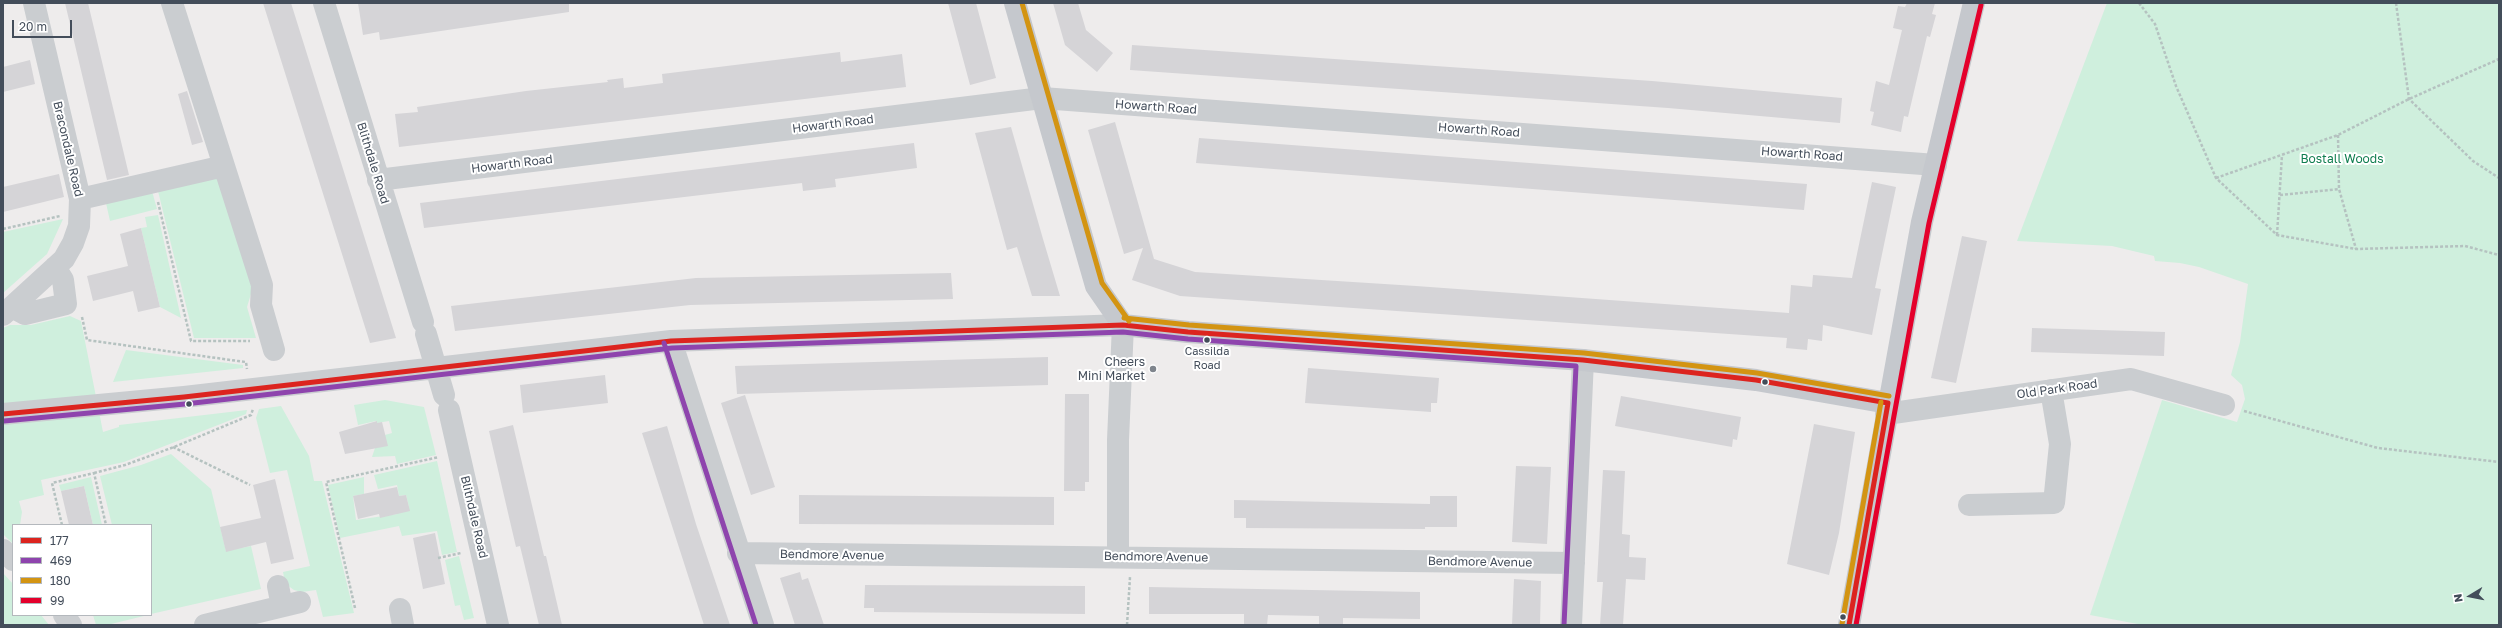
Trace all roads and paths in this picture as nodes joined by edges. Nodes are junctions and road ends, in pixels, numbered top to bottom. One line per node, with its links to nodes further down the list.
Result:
1 (34, 3): 21 (street, Bracondale Road)
2 (172, 3): 14 (street)
3 (324, 3): 17 (street, Blithdale Road)
4 (1015, 3): 9 (main road)
5 (1974, 3): 13 (main road)
6 (2139, 3): 15 (path)
7 (2396, 3): 10 (path)
8 (2499, 59): 10 (path)
9 (1042, 98): 13 (street, Howarth Road); 17 (street, Howarth Road); 29 (main road)
10 (2409, 99): 11 (path); 16 (path)
11 (2338, 135): 12 (path); 19 (path)
12 (2282, 155): 15 (path); 20 (path)
13 (1936, 165): 37 (main road)
14 (224, 166): 18 (street); 31 (street)
15 (2216, 178): 23 (path)
16 (2499, 178)
17 (378, 180): 33 (street, Blithdale Road)
18 (153, 182): 21 (street); 31 (path)
19 (2339, 189): 20 (path); 24 (path)
20 (2280, 195): 23 (path)
21 (80, 205): 22 (path); 26 (street, Bracondale Road)
22 (3, 229)
23 (2277, 235): 24 (path)
24 (2356, 249): 25 (path)
25 (2499, 255)
26 (55, 268): 27 (street); 28 (street, Bracondale Road)
27 (66, 304): 28 (street); 34 (path)
28 (8, 311)
29 (1123, 325): 30 (street); 32 (main road); 49 (street)
30 (671, 341): 33 (street); 48 (street)
31 (273, 346)
32 (1583, 360): 37 (main road); 51 (street)
33 (437, 368): 34 (street); 40 (street, Blithdale Road)
34 (250, 390): 38 (street); 39 (path)
35 (2051, 390): 36 (street, Old Park Road); 37 (street, Old Park Road); 44 (street)
36 (2224, 405): 41 (path)
37 (1887, 408): 61 (main road)
38 (3, 414)
39 (172, 447): 42 (path); 43 (path)
40 (458, 453): 53 (path); 55 (street, Blithdale Road)
41 (2499, 462)
42 (94, 473): 45 (path); 46 (path)
43 (250, 484)
44 (1969, 505)
45 (62, 524)
46 (106, 524)
47 (3, 550): 50 (street)
48 (738, 553): 49 (street, Bendmore Avenue); 58 (street)
49 (1124, 557): 51 (street, Bendmore Avenue); 59 (path)
50 (12, 559)
51 (1574, 563): 60 (street)
52 (287, 598): 57 (street)
53 (354, 608)
54 (65, 616): 56 (street)
55 (495, 624)
56 (71, 625)
57 (205, 625)
58 (763, 625)
59 (1127, 625)
60 (1571, 625)
61 (1849, 625)

